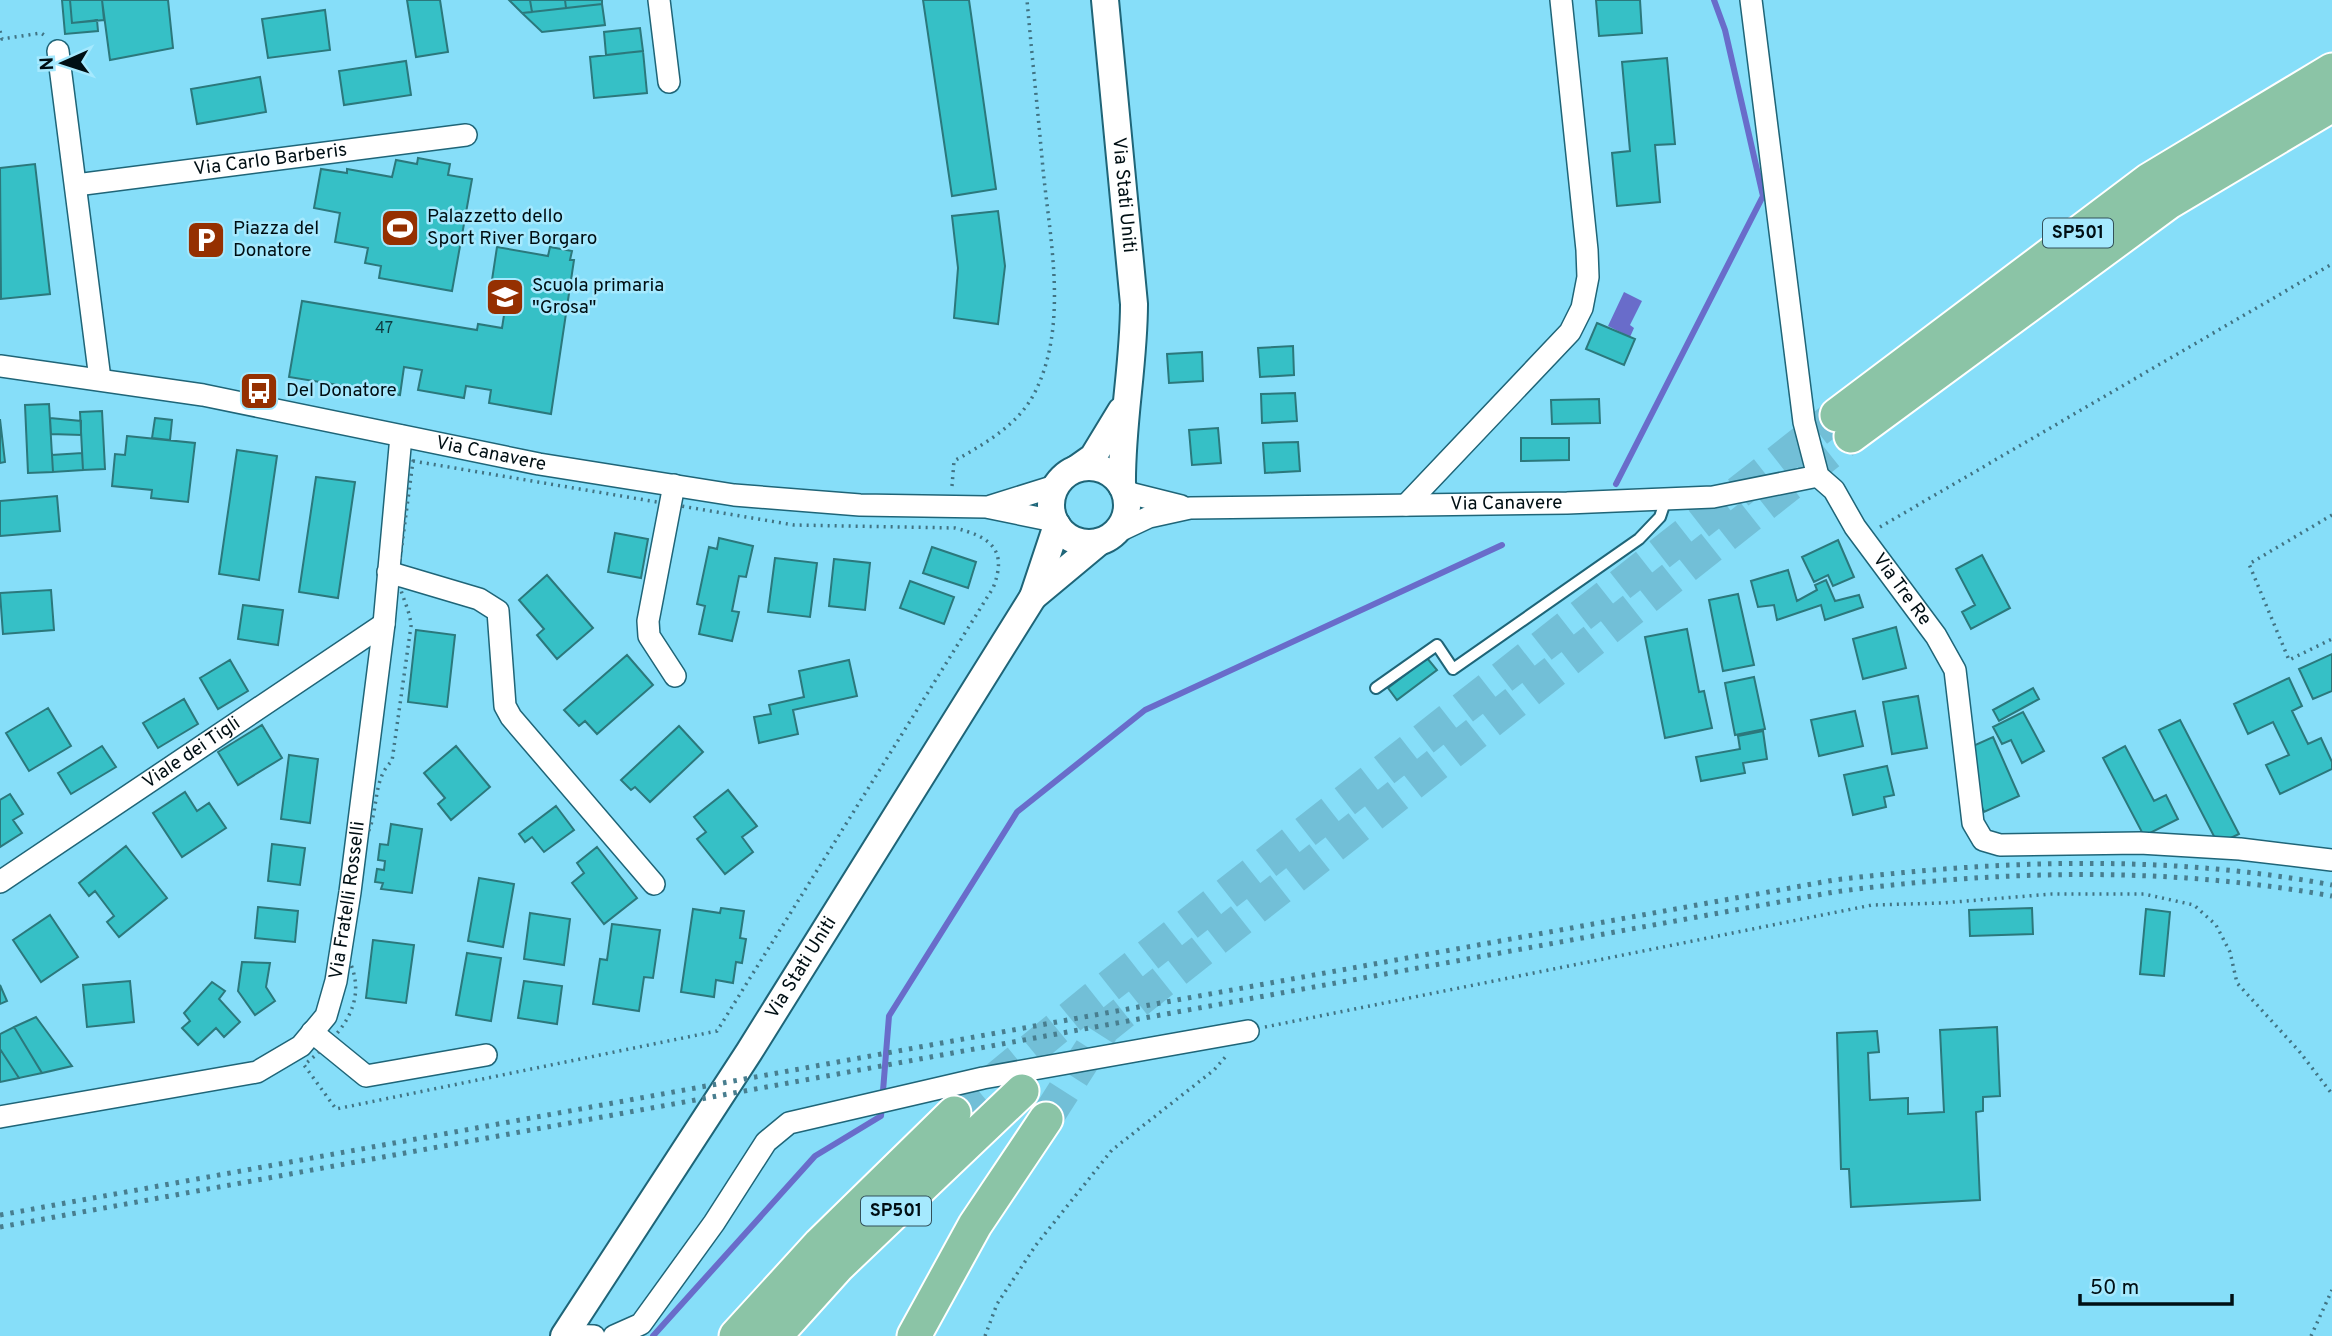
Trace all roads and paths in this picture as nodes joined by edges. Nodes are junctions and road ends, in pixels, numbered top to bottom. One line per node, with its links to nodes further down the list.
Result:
1 (659, 0): 9 (street)
2 (1027, 0): 24 (path)
3 (1105, 0): 16 (street, Via Stati Uniti)
4 (1561, 0): 25 (street)
5 (1751, 0): 19 (street, Via Tre Re)
6 (0, 31): 7 (path)
7 (58, 51): 12 (street)
8 (2332, 70): 10 (highway, SP501)
9 (669, 82)
10 (2332, 105)
11 (466, 135): 12 (street, Via Carlo Barberis)
12 (76, 185): 15 (street)
13 (2332, 264): 31 (path)
14 (0, 366): 15 (street, Via Canavere)
15 (100, 379): 17 (street, Via Canavere)
16 (1129, 390): 18 (street, Via Stati Uniti); 21 (street, Via Stati Uniti)
17 (401, 436): 22 (street, Via Canavere); 32 (street, Via Fratelli Rosselli)
18 (1076, 469): 20 (street); 21 (street)
19 (1818, 476): 23 (street, Via Canavere); 31 (street, Via Tre Re)
20 (1055, 486): 26 (street, Via Canavere); 29 (street)
21 (1124, 489): 27 (street, Via Canavere); 30 (street)
22 (672, 495): 24 (street, Via Canavere); 32 (path); 36 (street); 42 (path)
23 (1666, 499): 25 (street, Via Canavere); 37 (lane)
24 (951, 505): 26 (street, Via Canavere)
25 (1406, 505): 27 (street, Via Canavere)
26 (986, 507): 29 (street, Via Canavere)
27 (1190, 508): 30 (street, Via Canavere)
28 (2332, 514): 35 (path)
29 (1056, 523): 30 (street); 33 (street, Via Stati Uniti)
30 (1107, 537): 33 (street, Via Stati Uniti)
31 (1863, 537): 38 (street, Via Tre Re)
32 (393, 574): 34 (street, Via Fratelli Rosselli); 40 (street); 42 (path)
33 (1033, 597): 50 (street, Via Stati Uniti)
34 (384, 624): 39 (street, Viale dei Tigli); 42 (street, Via Fratelli Rosselli)
35 (2332, 639)
36 (675, 676)
37 (1376, 688)
38 (2332, 860)
39 (0, 882)
40 (654, 884)
41 (1248, 1031): 45 (path); 52 (street); 56 (path)
42 (320, 1039): 43 (street); 47 (street, Via Fratelli Rosselli)
43 (486, 1055)
44 (1021, 1091): 54 (highway, SP501)
45 (2332, 1094)
46 (954, 1113): 53 (highway, SP501)
47 (0, 1117)
48 (1046, 1119): 55 (highway)
49 (2332, 1290): 57 (path)
50 (564, 1335): 51 (street)
51 (594, 1336)
52 (614, 1336)
53 (736, 1336)
54 (775, 1336)
55 (914, 1336)
56 (985, 1336)
57 (2311, 1336)

